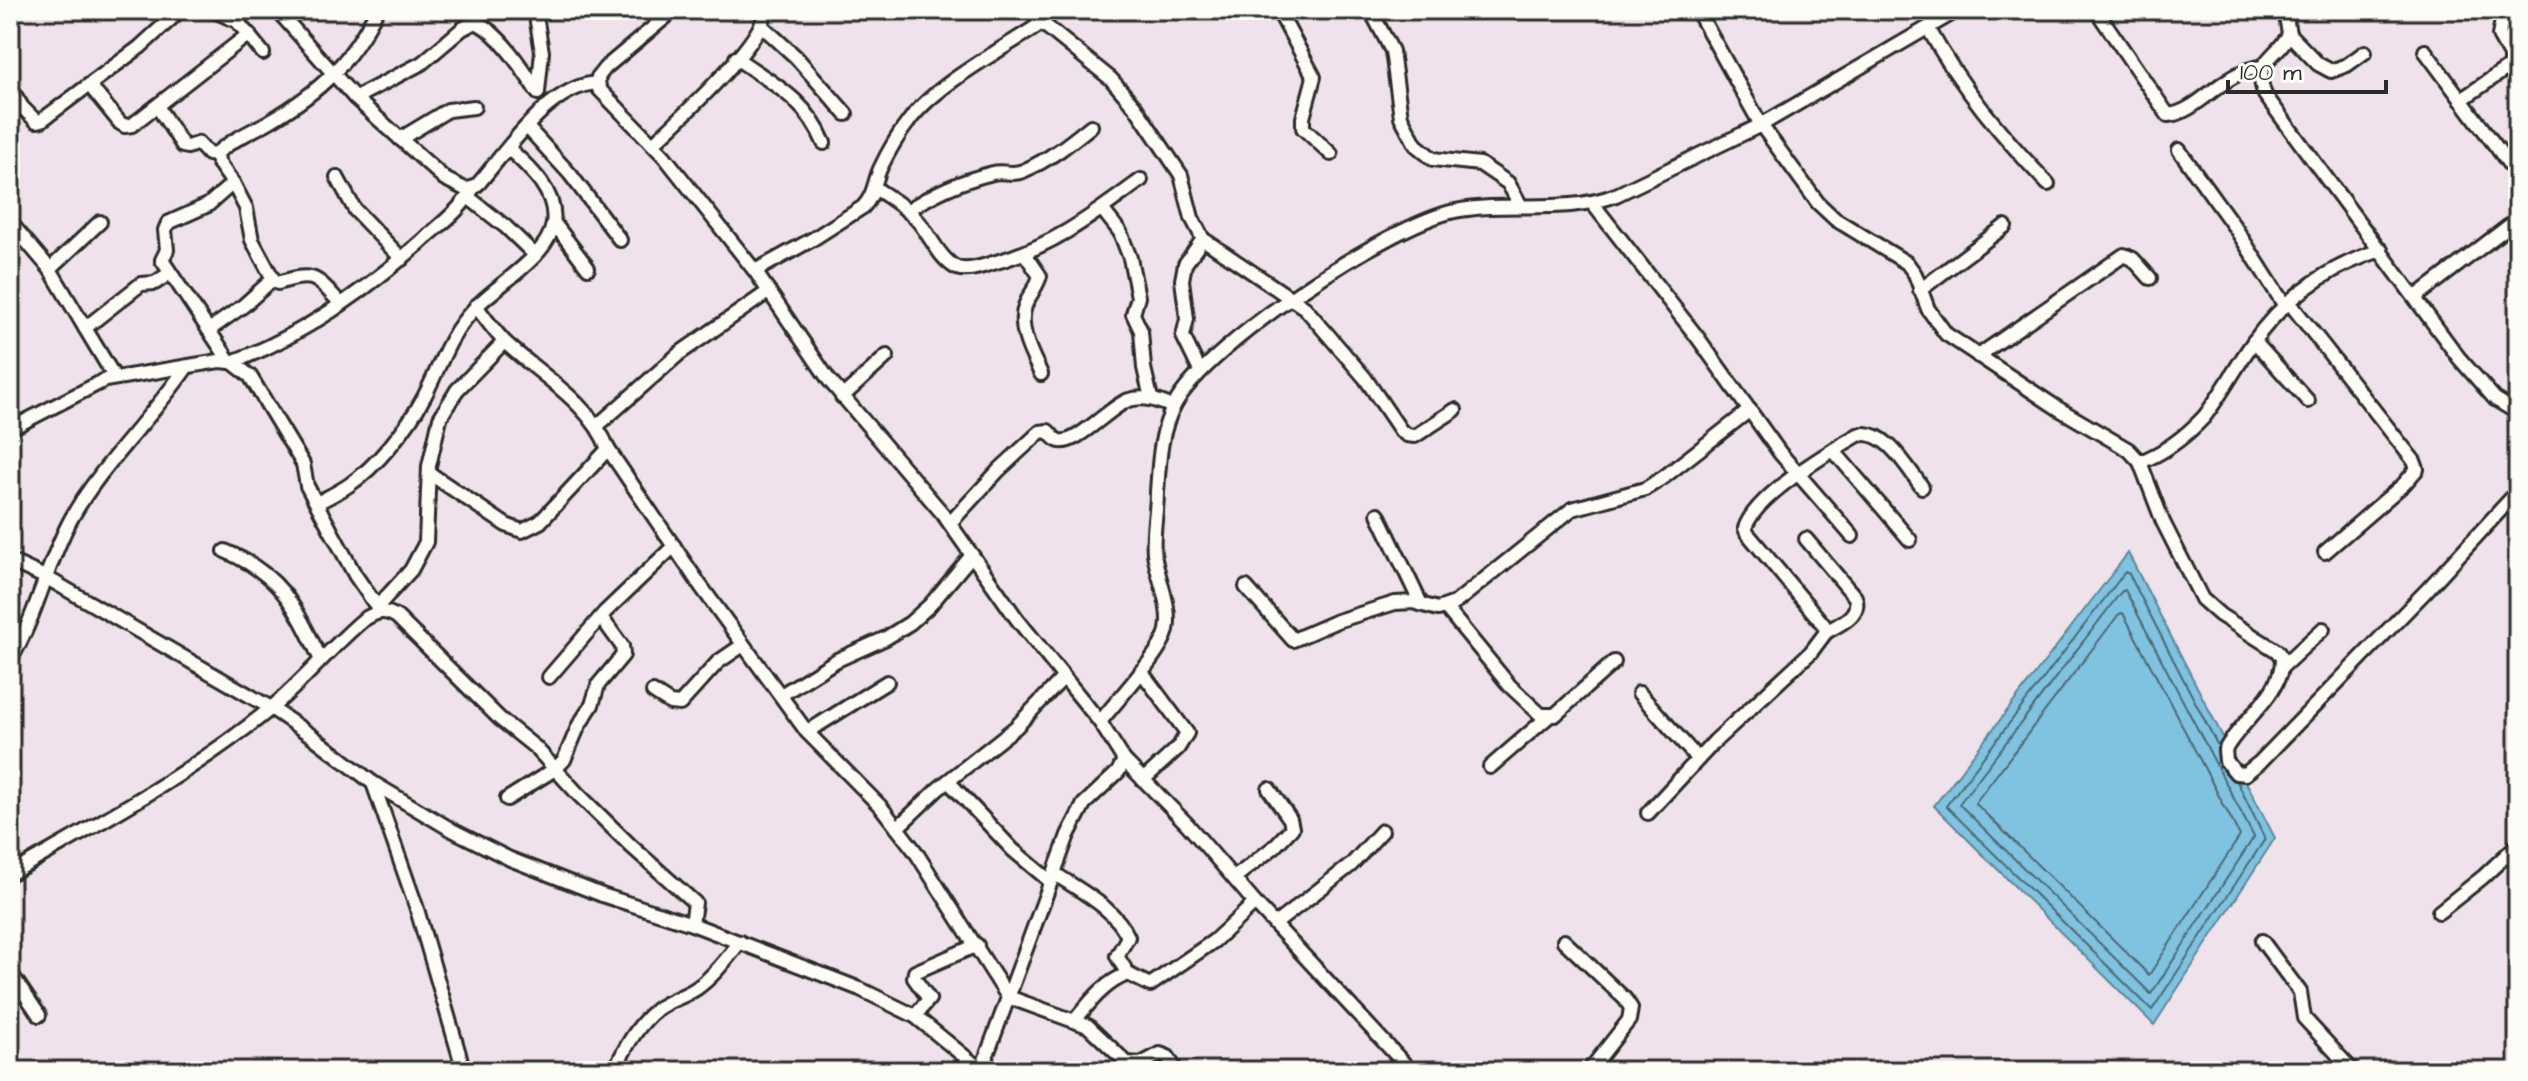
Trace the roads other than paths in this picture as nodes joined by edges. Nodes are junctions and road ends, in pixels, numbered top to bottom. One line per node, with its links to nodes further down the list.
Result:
1 (212, 10): 19 (street)
2 (277, 10): 26 (street)
3 (377, 10): 26 (street)
4 (535, 10): 30 (street)
5 (674, 10): 27 (street)
6 (765, 10): 17 (street)
7 (1053, 10): 16 (street)
8 (1278, 10): 45 (street)
9 (1697, 10): 37 (street)
10 (2096, 10): 25 (street)
11 (2285, 10): 20 (street)
12 (2504, 10): 32 (street)
13 (1371, 11): 55 (street)
14 (1954, 11): 18 (street)
15 (175, 15): 28 (street)
16 (1038, 18): 52 (street); 63 (street)
17 (762, 26): 24 (street); 36 (street)
18 (1928, 28): 37 (street); 51 (street)
19 (249, 34): 23 (street); 33 (street)
20 (2289, 34): 22 (street); 25 (street)
21 (2425, 51): 32 (street)
22 (2365, 52)
23 (263, 53)
24 (736, 58): 41 (street); 42 (street)
25 (2262, 67): 65 (street)
26 (334, 75): 31 (street); 46 (street)
27 (598, 83): 35 (street); 42 (street)
28 (90, 86): 29 (street); 33 (street)
29 (10, 87)
30 (538, 93): 31 (street); 35 (street)
31 (355, 98): 40 (street)
32 (2461, 100): 47 (street)
33 (157, 106): 46 (street)
34 (474, 107): 40 (street)
35 (544, 110): 39 (street)
36 (846, 114)
37 (1761, 125): 54 (street); 75 (street)
38 (1091, 126): 57 (street)
39 (527, 127): 43 (street); 64 (street)
40 (400, 139): 53 (street)
41 (824, 143)
42 (653, 144): 71 (street)
43 (509, 149): 53 (street); 60 (street)
44 (2179, 150): 80 (street)
45 (1331, 154)
46 (216, 155): 50 (street)
47 (2518, 176)
48 (337, 177): 68 (street)
49 (1141, 180): 56 (street)
50 (233, 183): 72 (street); 74 (street)
51 (2048, 184)
52 (875, 188): 57 (street); 71 (street)
53 (470, 192): 67 (street); 68 (street)
54 (1593, 204): 55 (street); 98 (street)
55 (1521, 206): 77 (street)
56 (1102, 209): 66 (street); 94 (street)
57 (907, 211): 66 (street)
58 (2518, 219): 78 (street)
59 (100, 222): 70 (street)
60 (554, 223): 67 (street); 69 (street)
61 (2005, 226): 75 (street)
62 (12, 230): 70 (street)
63 (1203, 239): 77 (street); 90 (street)
64 (620, 240)
65 (2381, 250): 78 (street); 80 (street)
66 (1025, 254): 91 (street)
67 (535, 255): 81 (street)
68 (402, 259): 79 (street)
69 (588, 268)
70 (50, 269): 82 (street)
71 (755, 271): 76 (street)
72 (170, 273): 82 (street); 83 (street)
73 (2150, 278): 87 (street)
74 (273, 279): 79 (street); 83 (street)
75 (1920, 290): 87 (street)
76 (768, 292): 93 (street); 100 (street)
77 (1292, 297): 90 (street); 97 (street)
78 (2416, 297): 99 (street)
79 (341, 304): 88 (street)
80 (2287, 304): 84 (street); 117 (street)
81 (476, 306): 85 (street); 109 (street)
82 (85, 328): 92 (street)
83 (209, 330): 88 (street)
84 (2254, 341): 95 (street); 104 (street)
85 (504, 342): 100 (street); 105 (street)
86 (887, 356): 93 (street)
87 (1978, 356): 104 (street)
88 (231, 362): 89 (street); 109 (street)
89 (186, 368): 92 (street); 120 (street)
90 (1200, 371): 96 (street)
91 (1041, 374)
92 (115, 378): 101 (street)
93 (842, 397): 111 (street)
94 (1151, 398): 96 (street); 111 (street)
95 (2308, 401)
96 (1173, 407): 133 (street)
97 (1455, 410)
98 (1750, 410): 106 (street); 123 (street)
99 (2518, 413)
100 (597, 426): 102 (street)
101 (10, 429)
102 (608, 449): 105 (street); 115 (street)
103 (1833, 450): 106 (street); 107 (street); 114 (street)
104 (2141, 465): 132 (street)
105 (429, 473): 124 (street)
106 (1797, 473): 112 (street); 127 (street)
107 (1922, 487)
108 (2518, 491): 132 (street)
109 (317, 503): 124 (street)
110 (1378, 514): 122 (street)
111 (950, 523): 118 (street)
112 (1852, 536)
113 (1806, 539): 127 (street)
114 (1910, 540)
115 (674, 546): 125 (street); 128 (street)
116 (225, 551): 130 (street)
117 (2325, 552)
118 (972, 555): 135 (street); 139 (street)
119 (10, 561): 120 (street)
120 (47, 578): 129 (street); 140 (street)
121 (1246, 587): 122 (street)
122 (1421, 604): 123 (street)
123 (1446, 608): 141 (street)
124 (378, 609): 130 (street); 147 (street)
125 (601, 617): 134 (street); 147 (street)
126 (2323, 629): 132 (street)
127 (1826, 632): 144 (street)
128 (743, 645): 137 (street); 139 (street)
129 (10, 660)
130 (321, 660): 140 (street)
131 (1614, 662): 141 (street)
132 (2282, 667)
133 (1141, 671): 142 (street); 148 (street)
134 (549, 677)
135 (1063, 678): 142 (street); 149 (street)
136 (887, 682): 143 (street)
137 (653, 692)
138 (1639, 693): 144 (street)
139 (781, 695): 143 (street)
140 (271, 708): 150 (street); 157 (street)
141 (1548, 717): 146 (street)
142 (1100, 722): 145 (street)
143 (807, 732): 154 (street)
144 (1698, 759): 153 (street)
145 (1124, 760): 148 (street); 158 (street)
146 (1490, 767)
147 (555, 769): 152 (street); 162 (street)
148 (1143, 780): 159 (street)
149 (948, 781): 154 (street); 158 (street)
150 (373, 783): 162 (street); 175 (street)
151 (1269, 789): 159 (street)
152 (507, 799)
153 (1648, 813)
154 (897, 828): 167 (street)
155 (1382, 831): 163 (street)
156 (2518, 844): 161 (street)
157 (10, 874)
158 (1052, 877): 169 (street); 170 (street)
159 (1234, 878): 160 (street)
160 (1255, 903): 163 (street); 169 (street)
161 (2439, 912)
162 (692, 924): 166 (street)
163 (1275, 924): 178 (street)
164 (1564, 941): 179 (street)
165 (2262, 941): 180 (street)
166 (740, 942): 172 (street); 176 (street)
167 (977, 945): 170 (street); 172 (street)
168 (10, 972): 171 (street)
169 (1128, 974): 173 (street)
170 (1008, 997): 173 (street); 174 (street)
171 (39, 1015)
172 (915, 1016): 174 (street)
173 (1075, 1020): 177 (street)
174 (981, 1070)
175 (464, 1071)
176 (614, 1071)
177 (1176, 1071)
178 (1411, 1071)
179 (1589, 1071)
180 (2353, 1071)

